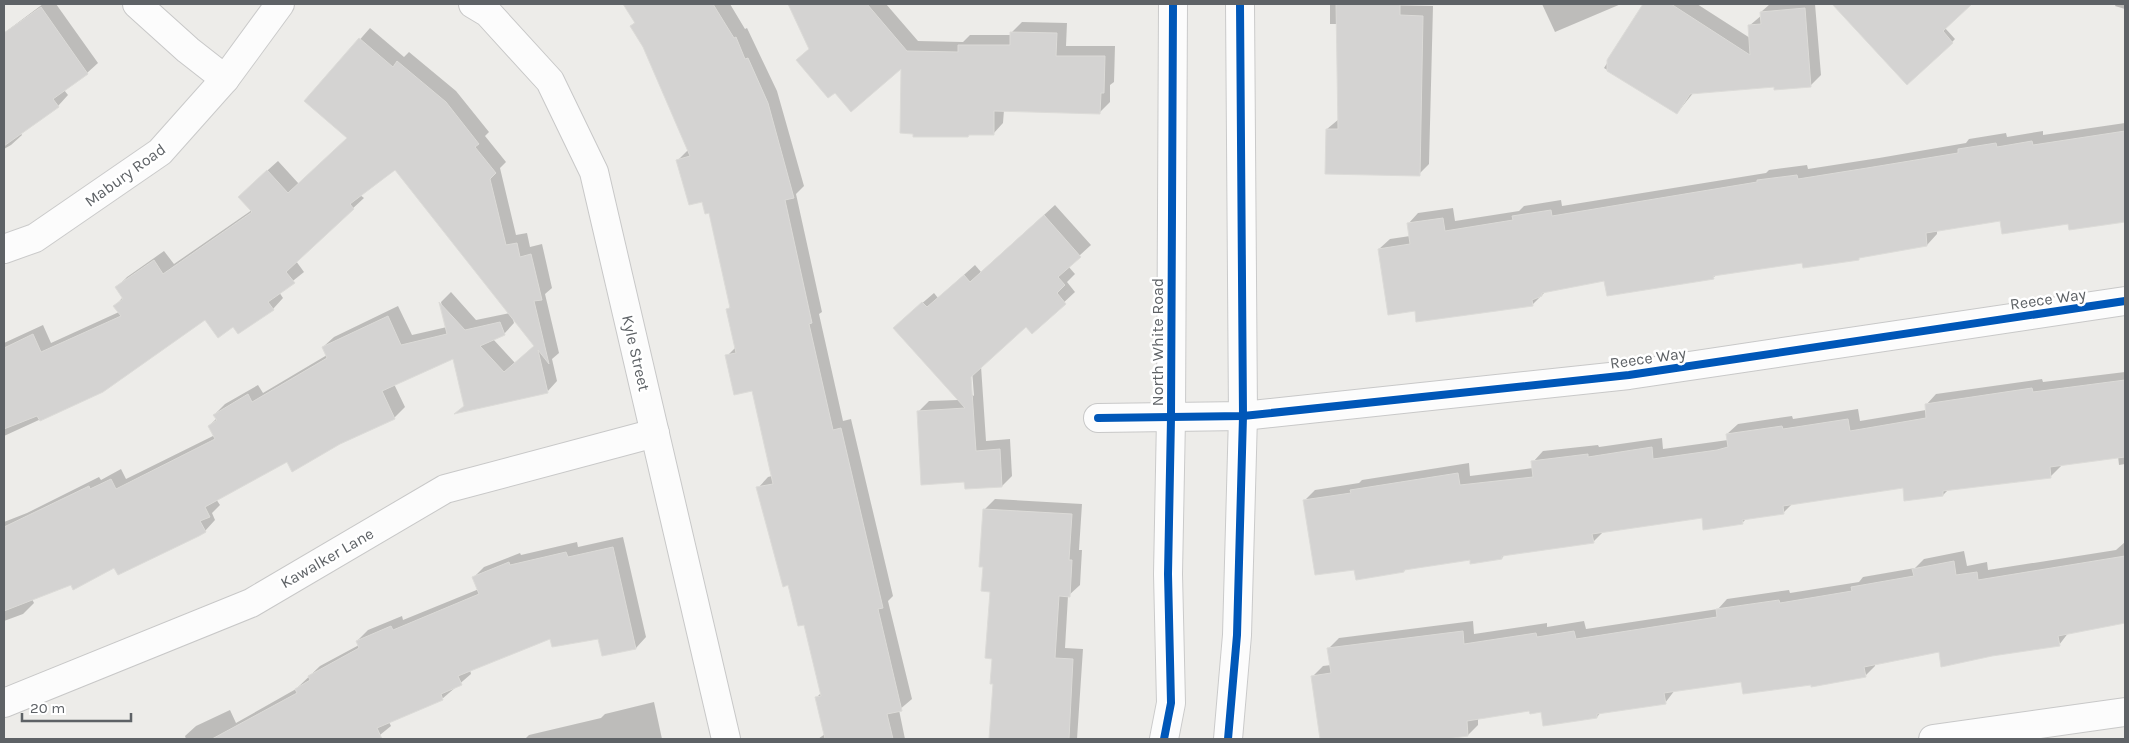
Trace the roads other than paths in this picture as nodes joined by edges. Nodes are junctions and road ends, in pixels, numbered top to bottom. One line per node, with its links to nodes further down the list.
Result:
1 (137, 4): 6 (street)
2 (280, 4): 6 (street, Mabury Road)
3 (473, 4): 12 (street, Kyle Street)
4 (1173, 4): 11 (street, North White Road)
5 (1240, 4): 9 (street)
6 (225, 79): 7 (street, Mabury Road)
7 (4, 249)
8 (2125, 301): 9 (street, Reece Way)
9 (1243, 416): 11 (street, Reece Way); 17 (street)
10 (1098, 418): 11 (street, Reece Way)
11 (1171, 418): 16 (street, North White Road)
12 (655, 433): 13 (street, Kawalker Lane); 15 (street, Kyle Street)
13 (4, 703)
14 (2125, 712): 18 (street)
15 (726, 739)
16 (1164, 739)
17 (1228, 739)
18 (1933, 739)

